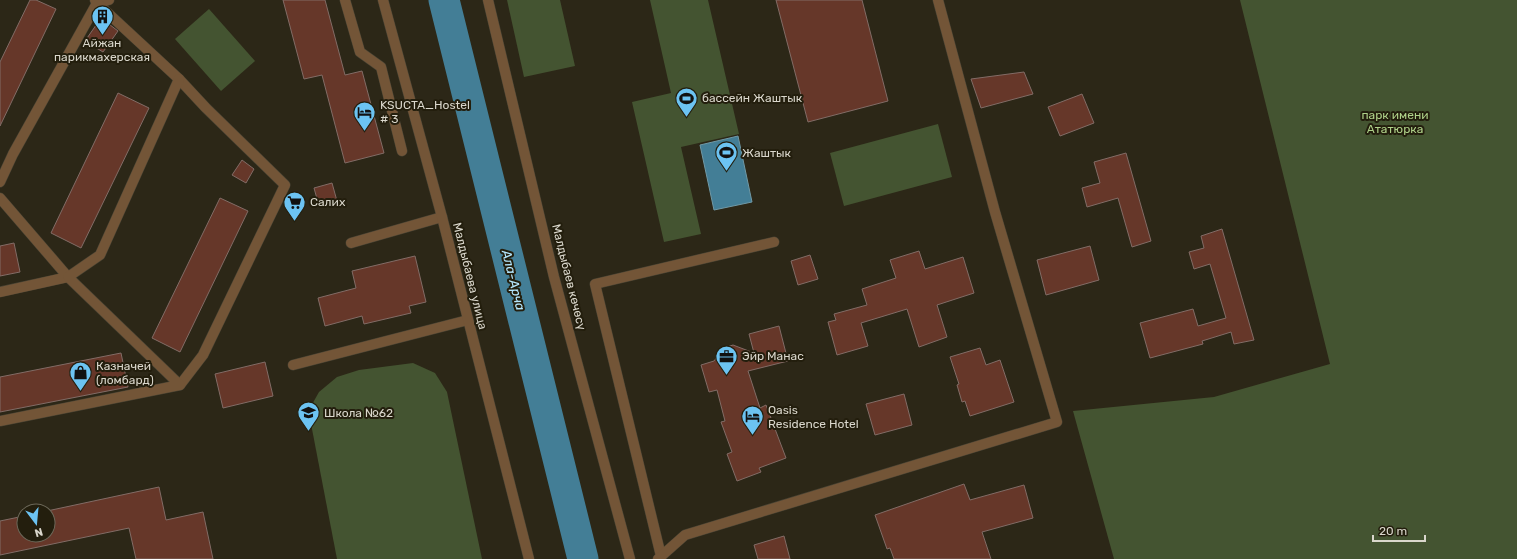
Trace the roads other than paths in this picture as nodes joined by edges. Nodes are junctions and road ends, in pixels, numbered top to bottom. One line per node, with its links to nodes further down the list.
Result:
1 (110, 0): 6 (street)
2 (345, 0): 8 (street)
3 (383, 0): 11 (street, Малдыбаева улица)
4 (488, 0): 22 (street, Малдыбаев көчөсү)
5 (938, 0): 20 (street)
6 (96, 1): 7 (street); 9 (street)
7 (179, 79): 14 (street); 18 (street)
8 (402, 151)
9 (0, 182)
10 (0, 198): 14 (street)
11 (442, 217): 13 (street); 16 (street, Малдыбаева улица)
12 (774, 242): 20 (street)
13 (351, 243)
14 (68, 277): 15 (street); 18 (street)
15 (0, 292)
16 (468, 320): 17 (street); 21 (street, Малдыбаева улица)
17 (293, 365)
18 (180, 385): 19 (street)
19 (0, 421)
20 (660, 558)
21 (529, 559)
22 (630, 559)

